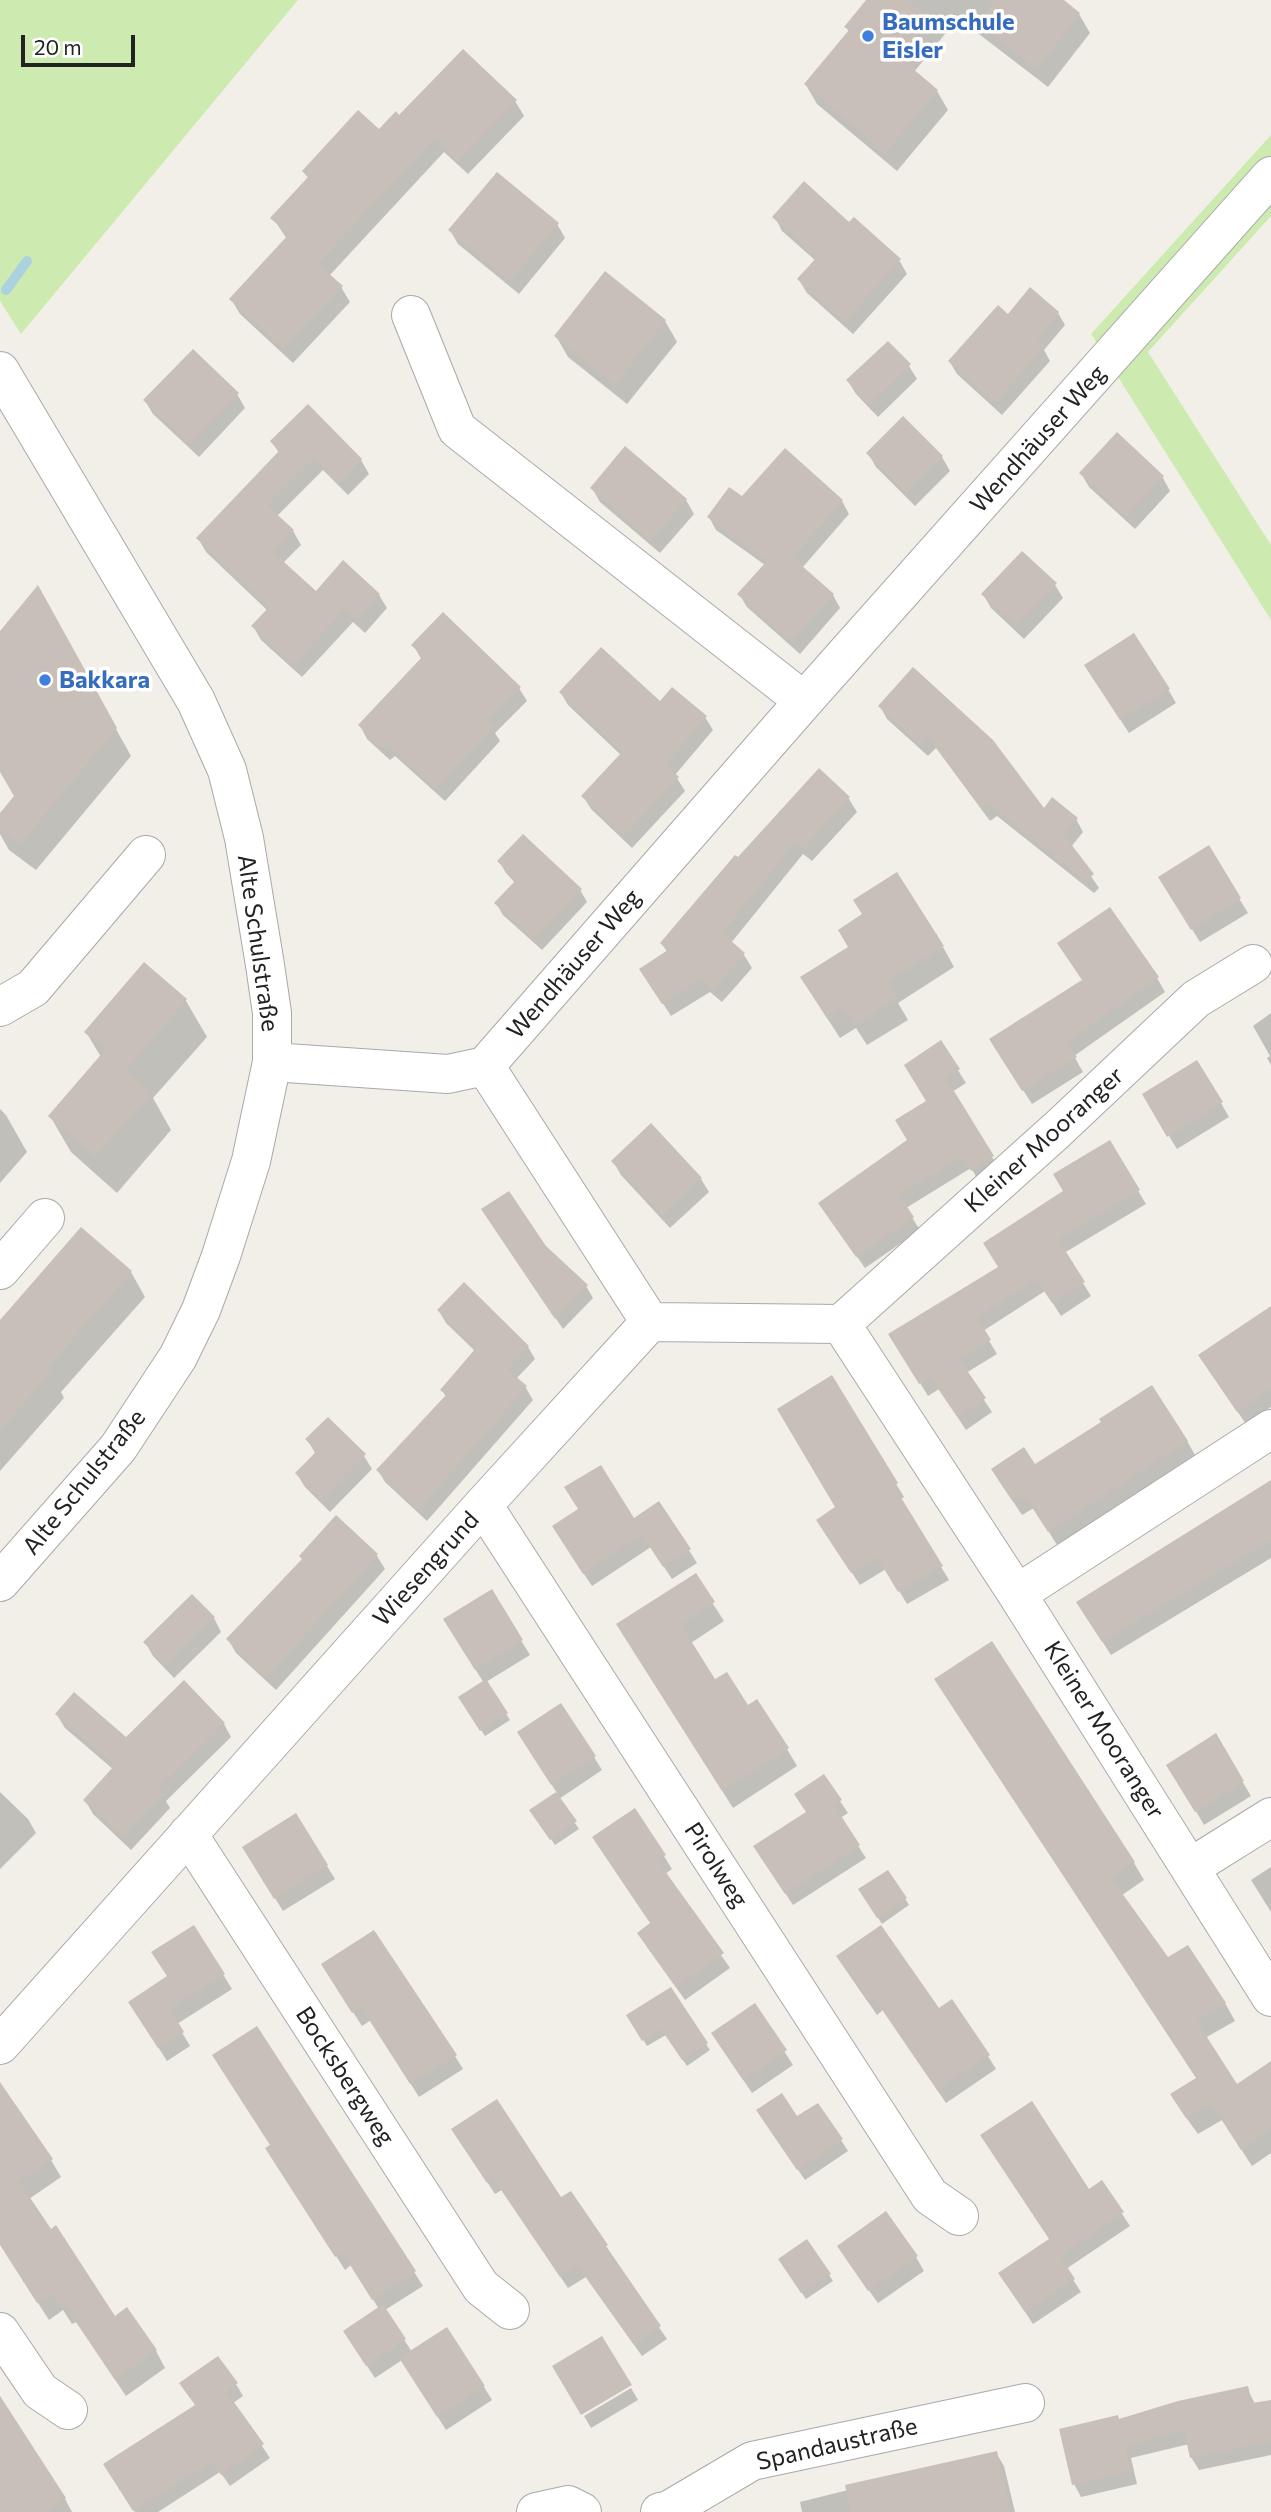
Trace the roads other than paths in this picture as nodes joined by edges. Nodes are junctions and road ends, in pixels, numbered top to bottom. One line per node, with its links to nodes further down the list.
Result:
1 (1271, 176): 4 (street, Wendhäuser Weg)
2 (411, 315): 4 (street)
3 (0, 371): 8 (street, Alte Schulstraße)
4 (804, 701): 9 (street, Wendhäuser Weg)
5 (146, 855): 7 (street)
6 (1253, 964): 13 (street, Kleiner Mooranger)
7 (0, 1007)
8 (272, 1062): 9 (street); 16 (street, Alte Schulstraße)
9 (485, 1066): 12 (street)
10 (45, 1219): 11 (street)
11 (0, 1270)
12 (650, 1322): 13 (street); 15 (street, Wiesengrund)
13 (841, 1324): 17 (street, Kleiner Mooranger)
14 (1271, 1429): 17 (street)
15 (483, 1505): 19 (street, Wiesengrund); 23 (street, Pirolweg)
16 (0, 1582)
17 (1017, 1594): 20 (street, Kleiner Mooranger)
18 (1271, 1817): 20 (street)
19 (188, 1834): 22 (street, Wiesengrund); 24 (street, Bocksbergweg)
20 (1191, 1867): 21 (street, Kleiner Mooranger)
21 (1271, 1997)
22 (0, 2045)
23 (959, 2216)
24 (510, 2310)
25 (0, 2332): 27 (street)
26 (1025, 2403): 30 (street, Spandaustraße)
27 (68, 2410)
28 (536, 2512): 29 (street)
29 (582, 2512)
30 (660, 2512)

